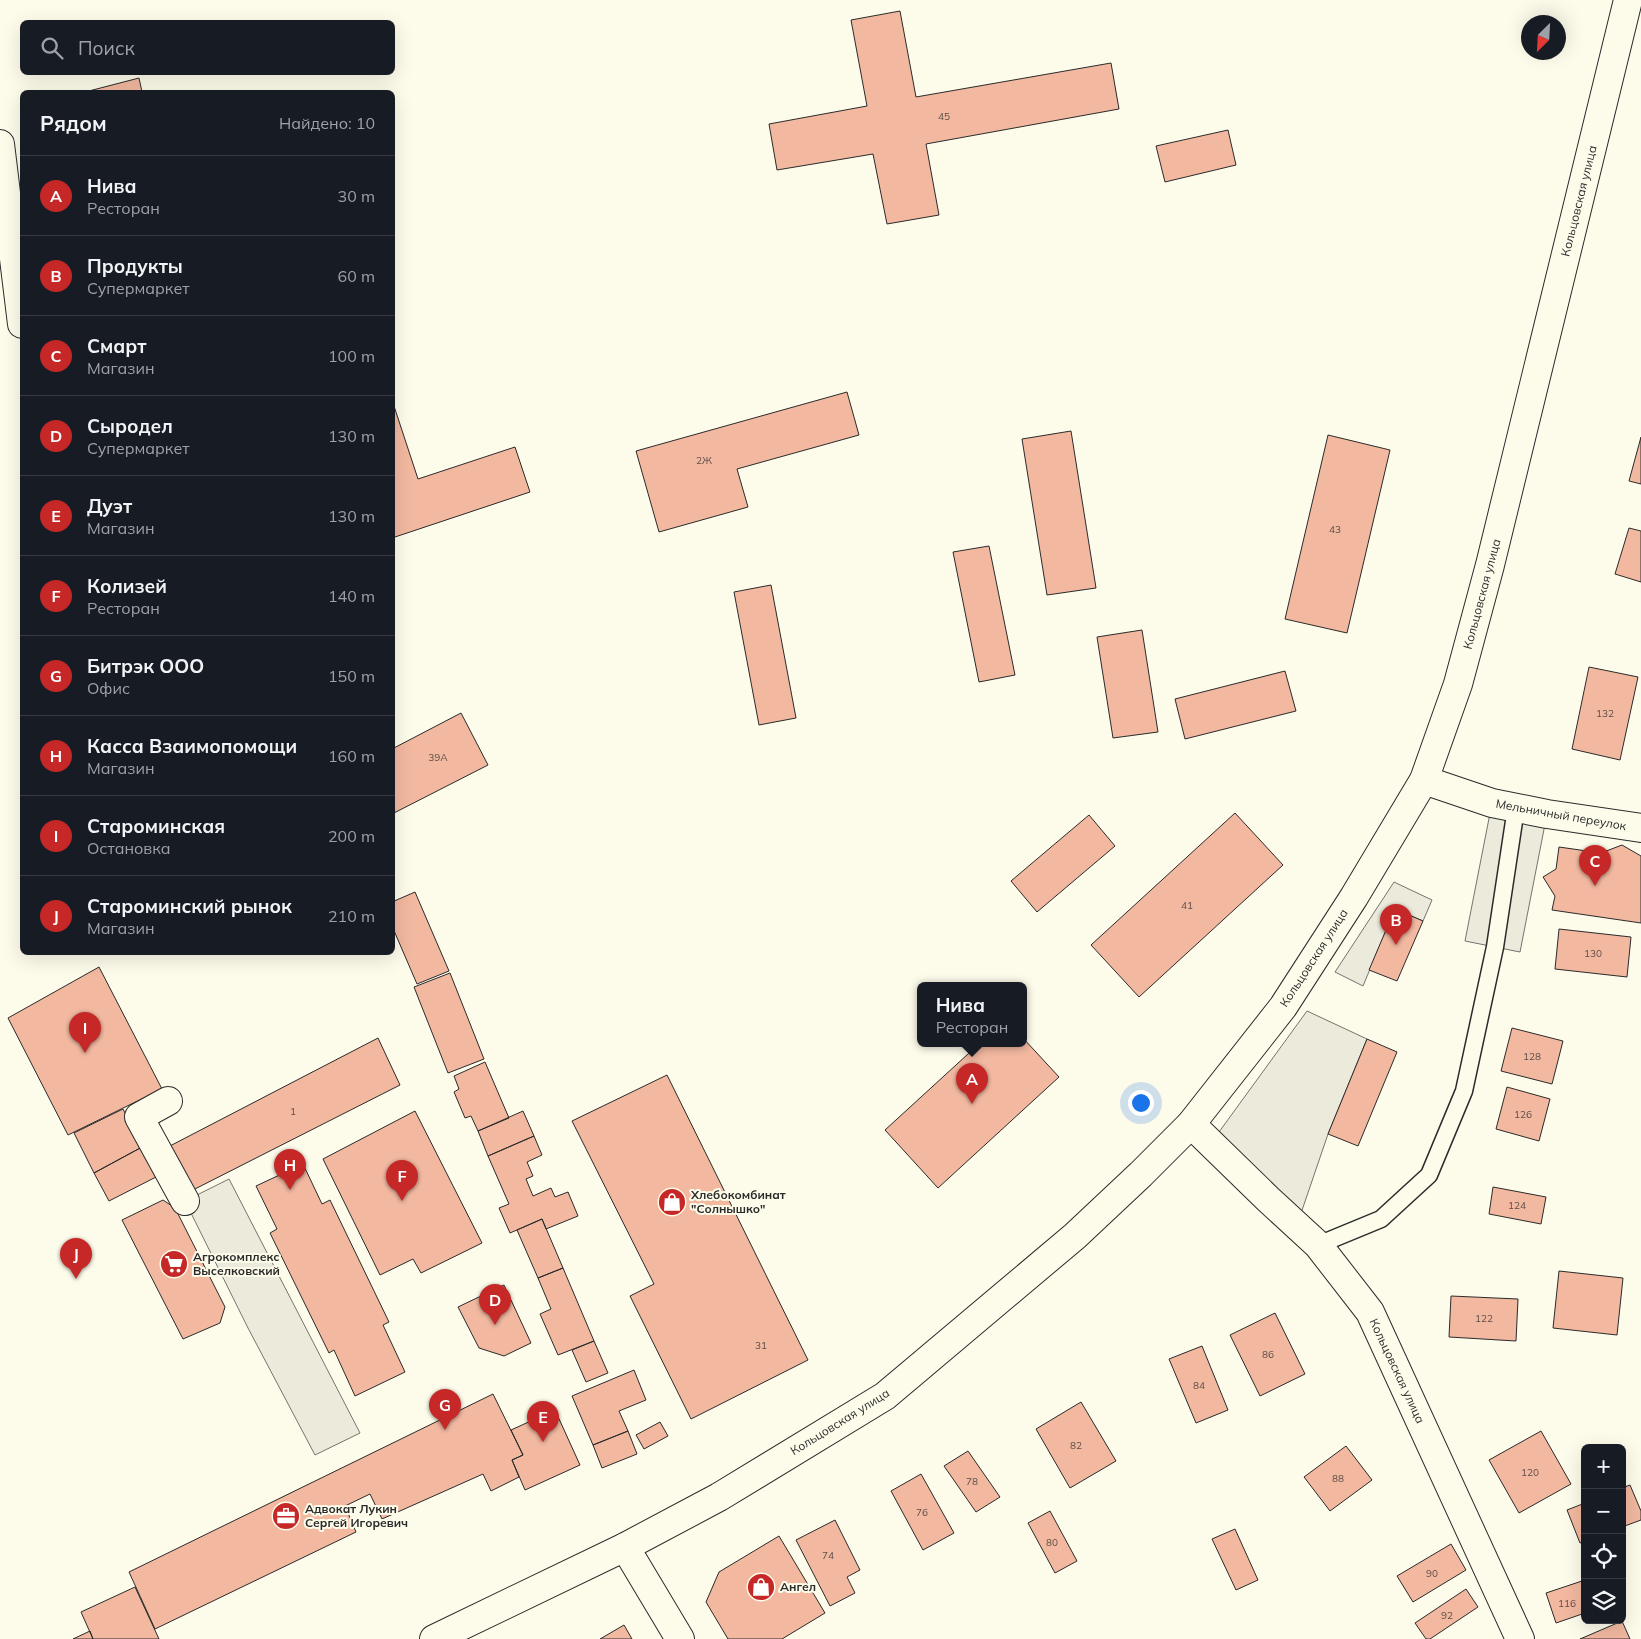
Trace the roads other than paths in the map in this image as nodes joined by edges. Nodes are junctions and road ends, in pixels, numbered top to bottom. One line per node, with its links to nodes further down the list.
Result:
1 (1628, 0): 4 (main road, Кольцовская улица)
2 (0, 144): 3 (main road)
3 (20, 308)
4 (1424, 780): 5 (main road, Мельничный переулок); 8 (main road, Кольцовская улица)
5 (1516, 808): 6 (main road, Мельничный переулок); 10 (lane)
6 (1641, 828)
7 (168, 1101): 9 (main road)
8 (1191, 1124): 10 (main road, Кольцовская улица); 11 (main road, Кольцовская улица)
9 (185, 1201)
10 (1318, 1245): 14 (main road, Кольцовская улица)
11 (625, 1547): 12 (main road, Кольцовская улица); 13 (main road)
12 (434, 1639)
13 (680, 1639)
14 (1520, 1639)

